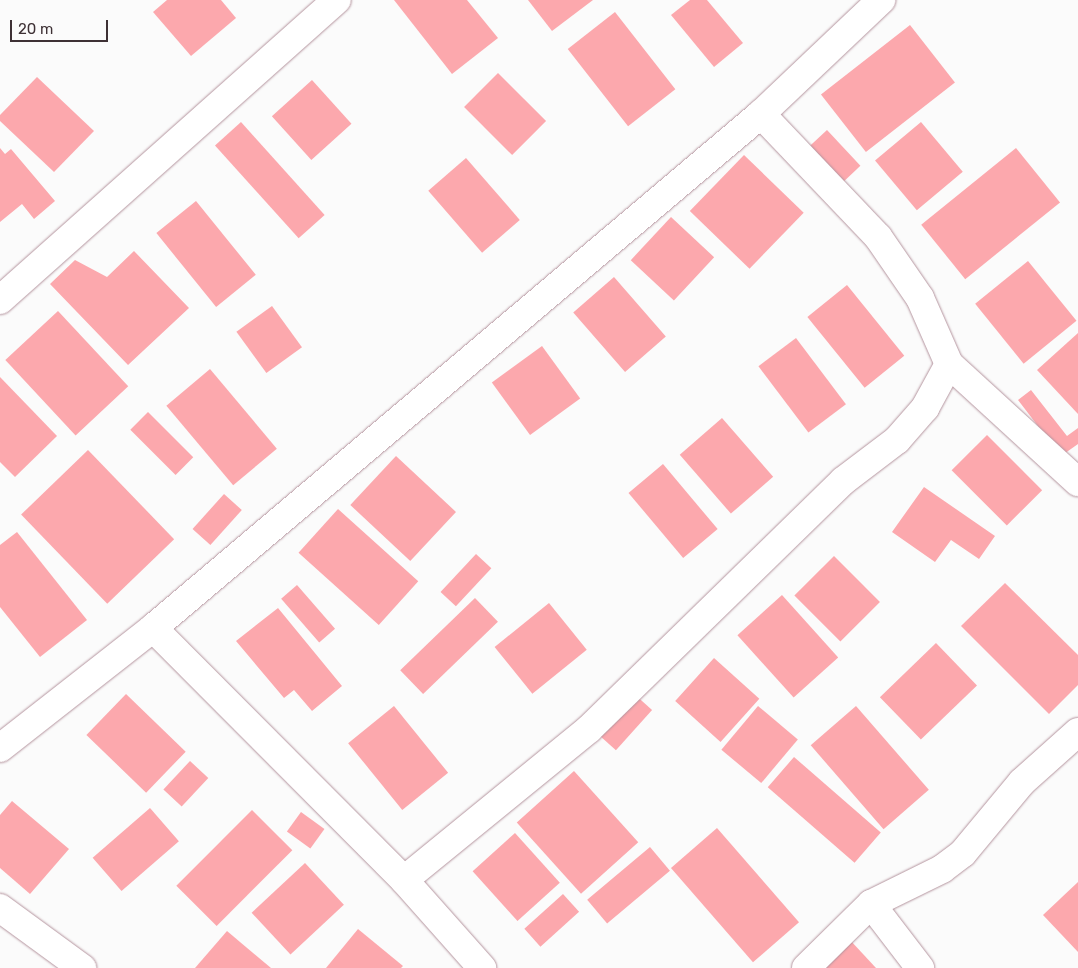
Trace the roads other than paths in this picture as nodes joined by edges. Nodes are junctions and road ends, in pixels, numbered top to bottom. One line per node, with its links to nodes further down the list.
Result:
1 (337, 0): 4 (street)
2 (881, 0): 3 (street)
3 (762, 114): 5 (street); 7 (street)
4 (0, 300)
5 (949, 364): 6 (street); 10 (street)
6 (1078, 482)
7 (153, 628): 9 (street); 10 (street)
8 (1078, 732): 11 (street)
9 (0, 748)
10 (404, 880): 14 (street)
11 (871, 904): 15 (street); 16 (street)
12 (0, 908): 13 (street)
13 (82, 968)
14 (482, 968)
15 (806, 968)
16 (920, 968)

